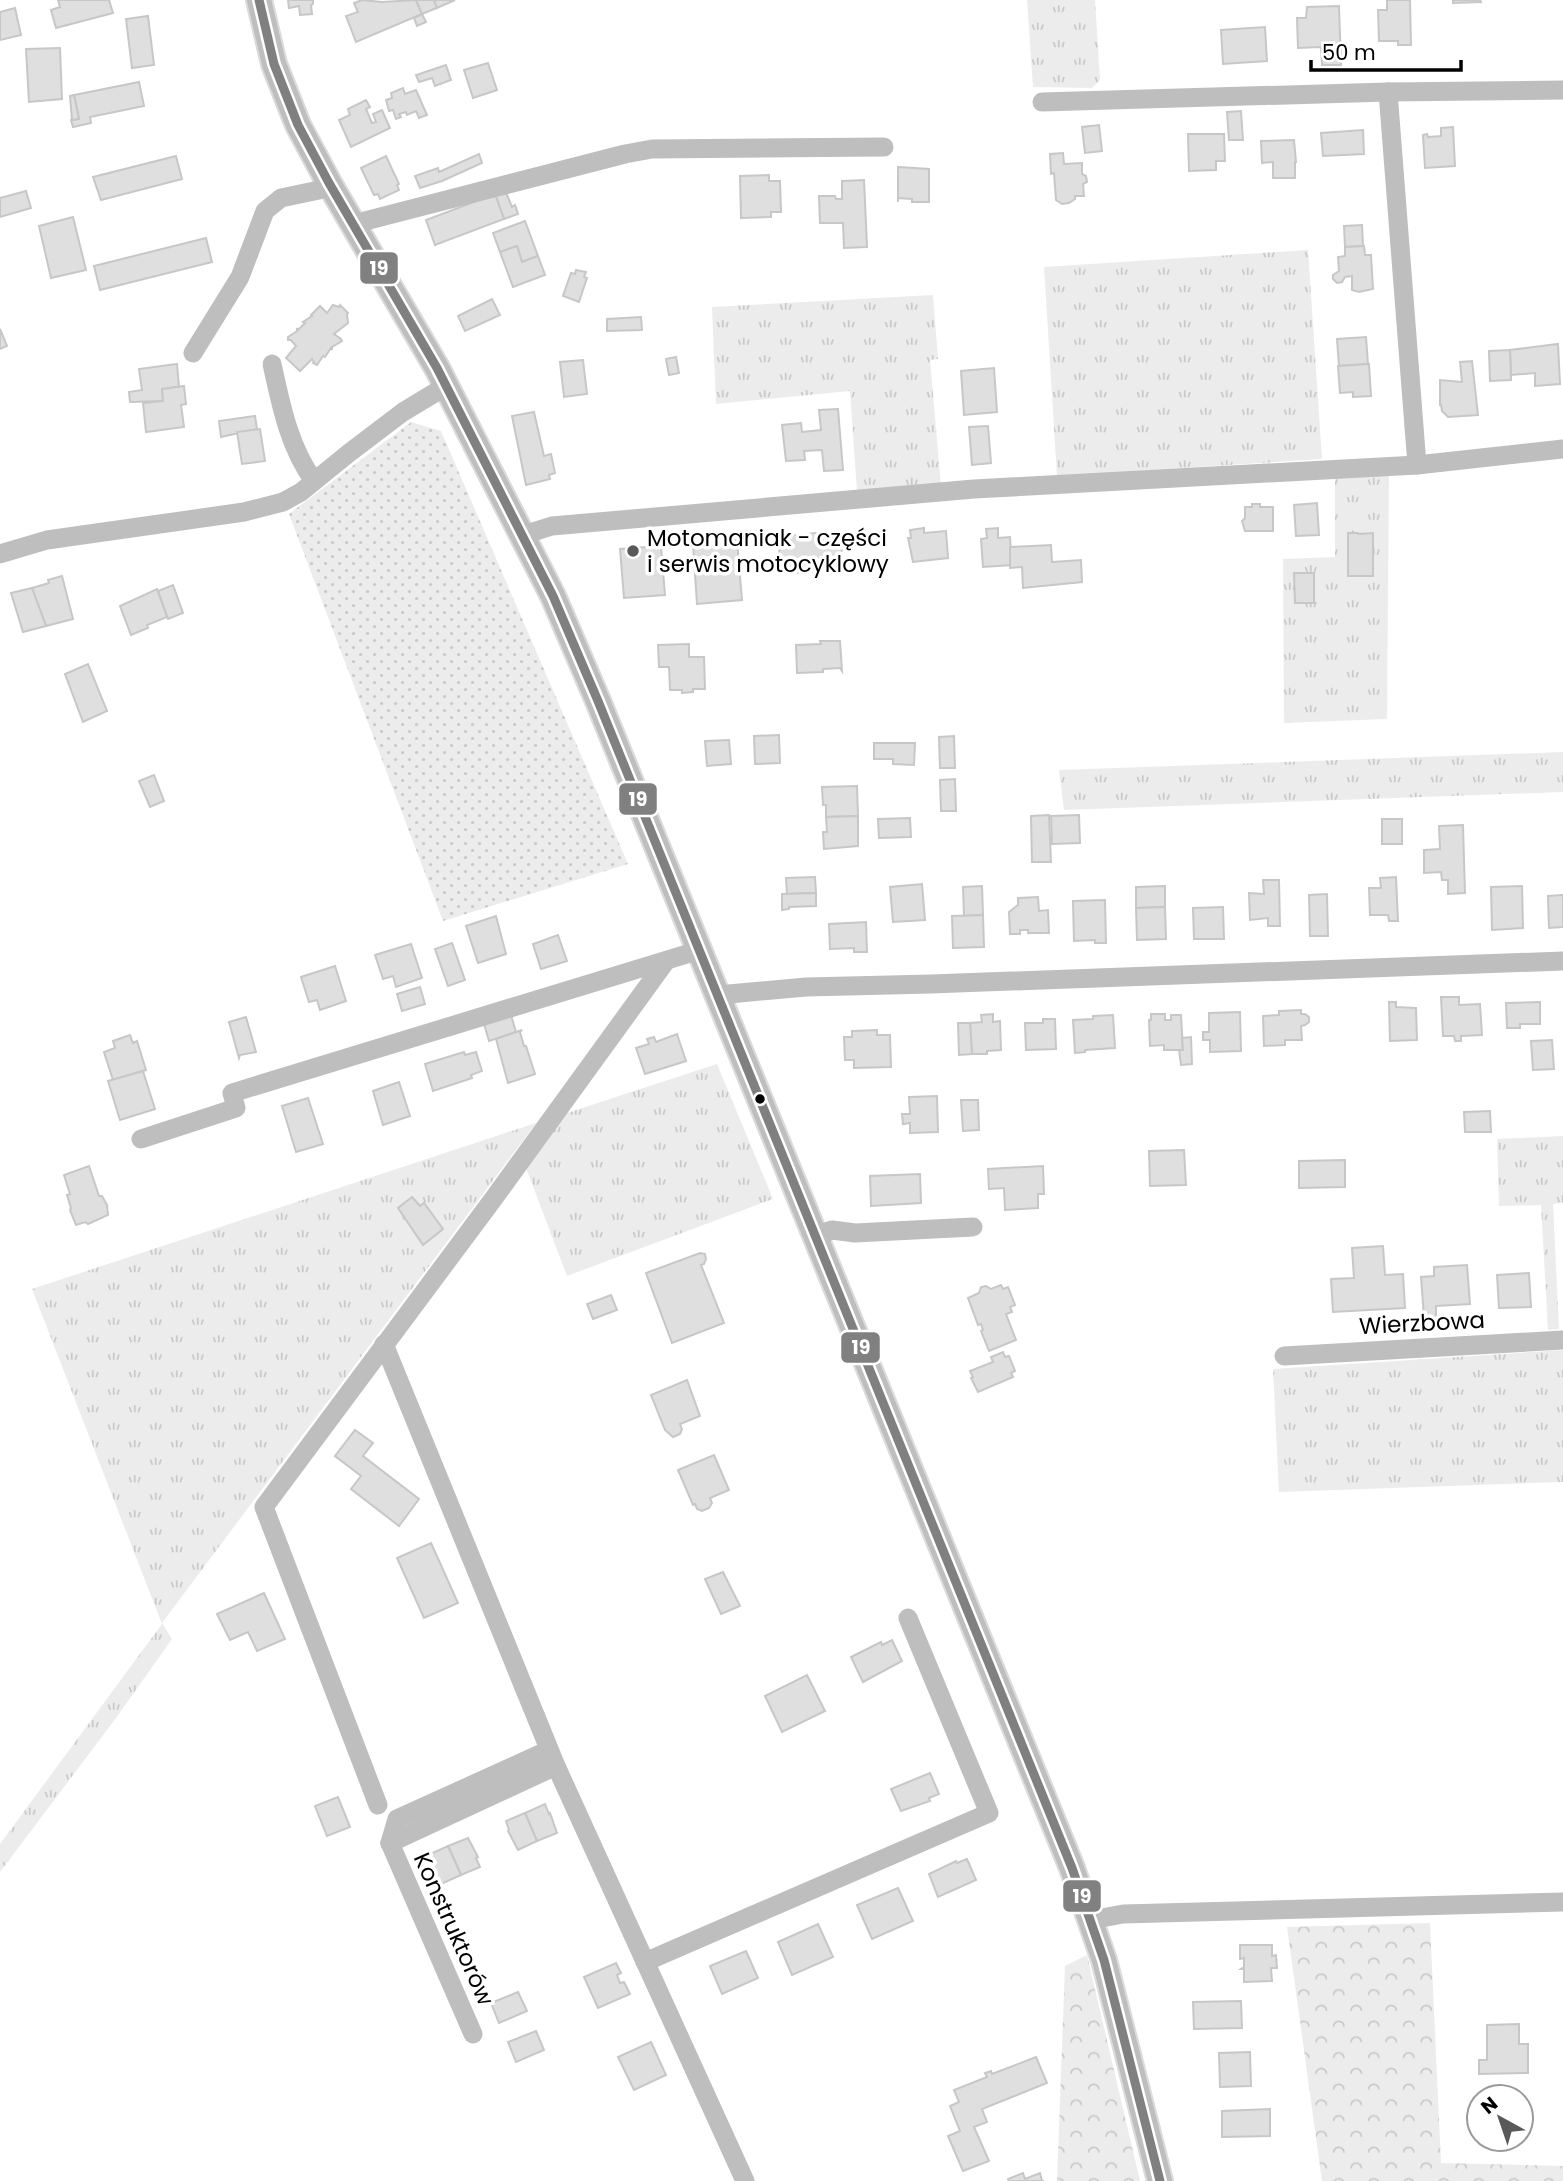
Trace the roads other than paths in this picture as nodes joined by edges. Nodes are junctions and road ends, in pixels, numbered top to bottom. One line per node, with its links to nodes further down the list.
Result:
1 (259, 0): 6 (main road)
2 (1563, 89): 3 (street)
3 (1388, 92): 4 (street); 12 (street)
4 (1042, 102)
5 (884, 147): 7 (street)
6 (329, 183): 7 (main road); 8 (street)
7 (355, 227): 10 (main road)
8 (193, 353)
9 (272, 364): 13 (street)
10 (446, 386): 13 (street); 14 (main road)
11 (1563, 449): 12 (street)
12 (1417, 465): 14 (street)
13 (314, 481): 15 (street)
14 (523, 535): 16 (main road)
15 (0, 554)
16 (700, 950): 17 (street); 19 (main road)
17 (666, 961): 20 (street); 24 (street)
18 (1563, 961): 19 (street)
19 (719, 998): 22 (main road)
20 (141, 1139)
21 (972, 1227): 22 (street)
22 (816, 1236): 30 (main road)
23 (1563, 1340): 25 (street, Wierzbowa)
24 (384, 1344): 27 (street); 28 (street)
25 (1284, 1356)
26 (908, 1618): 31 (street)
27 (552, 1758): 31 (street); 32 (street, Konstruktorów)
28 (378, 1805)
29 (1563, 1902): 30 (street)
30 (1091, 1920): 34 (main road)
31 (645, 1962): 33 (street)
32 (473, 2034)
33 (746, 2181)
34 (1160, 2181)

